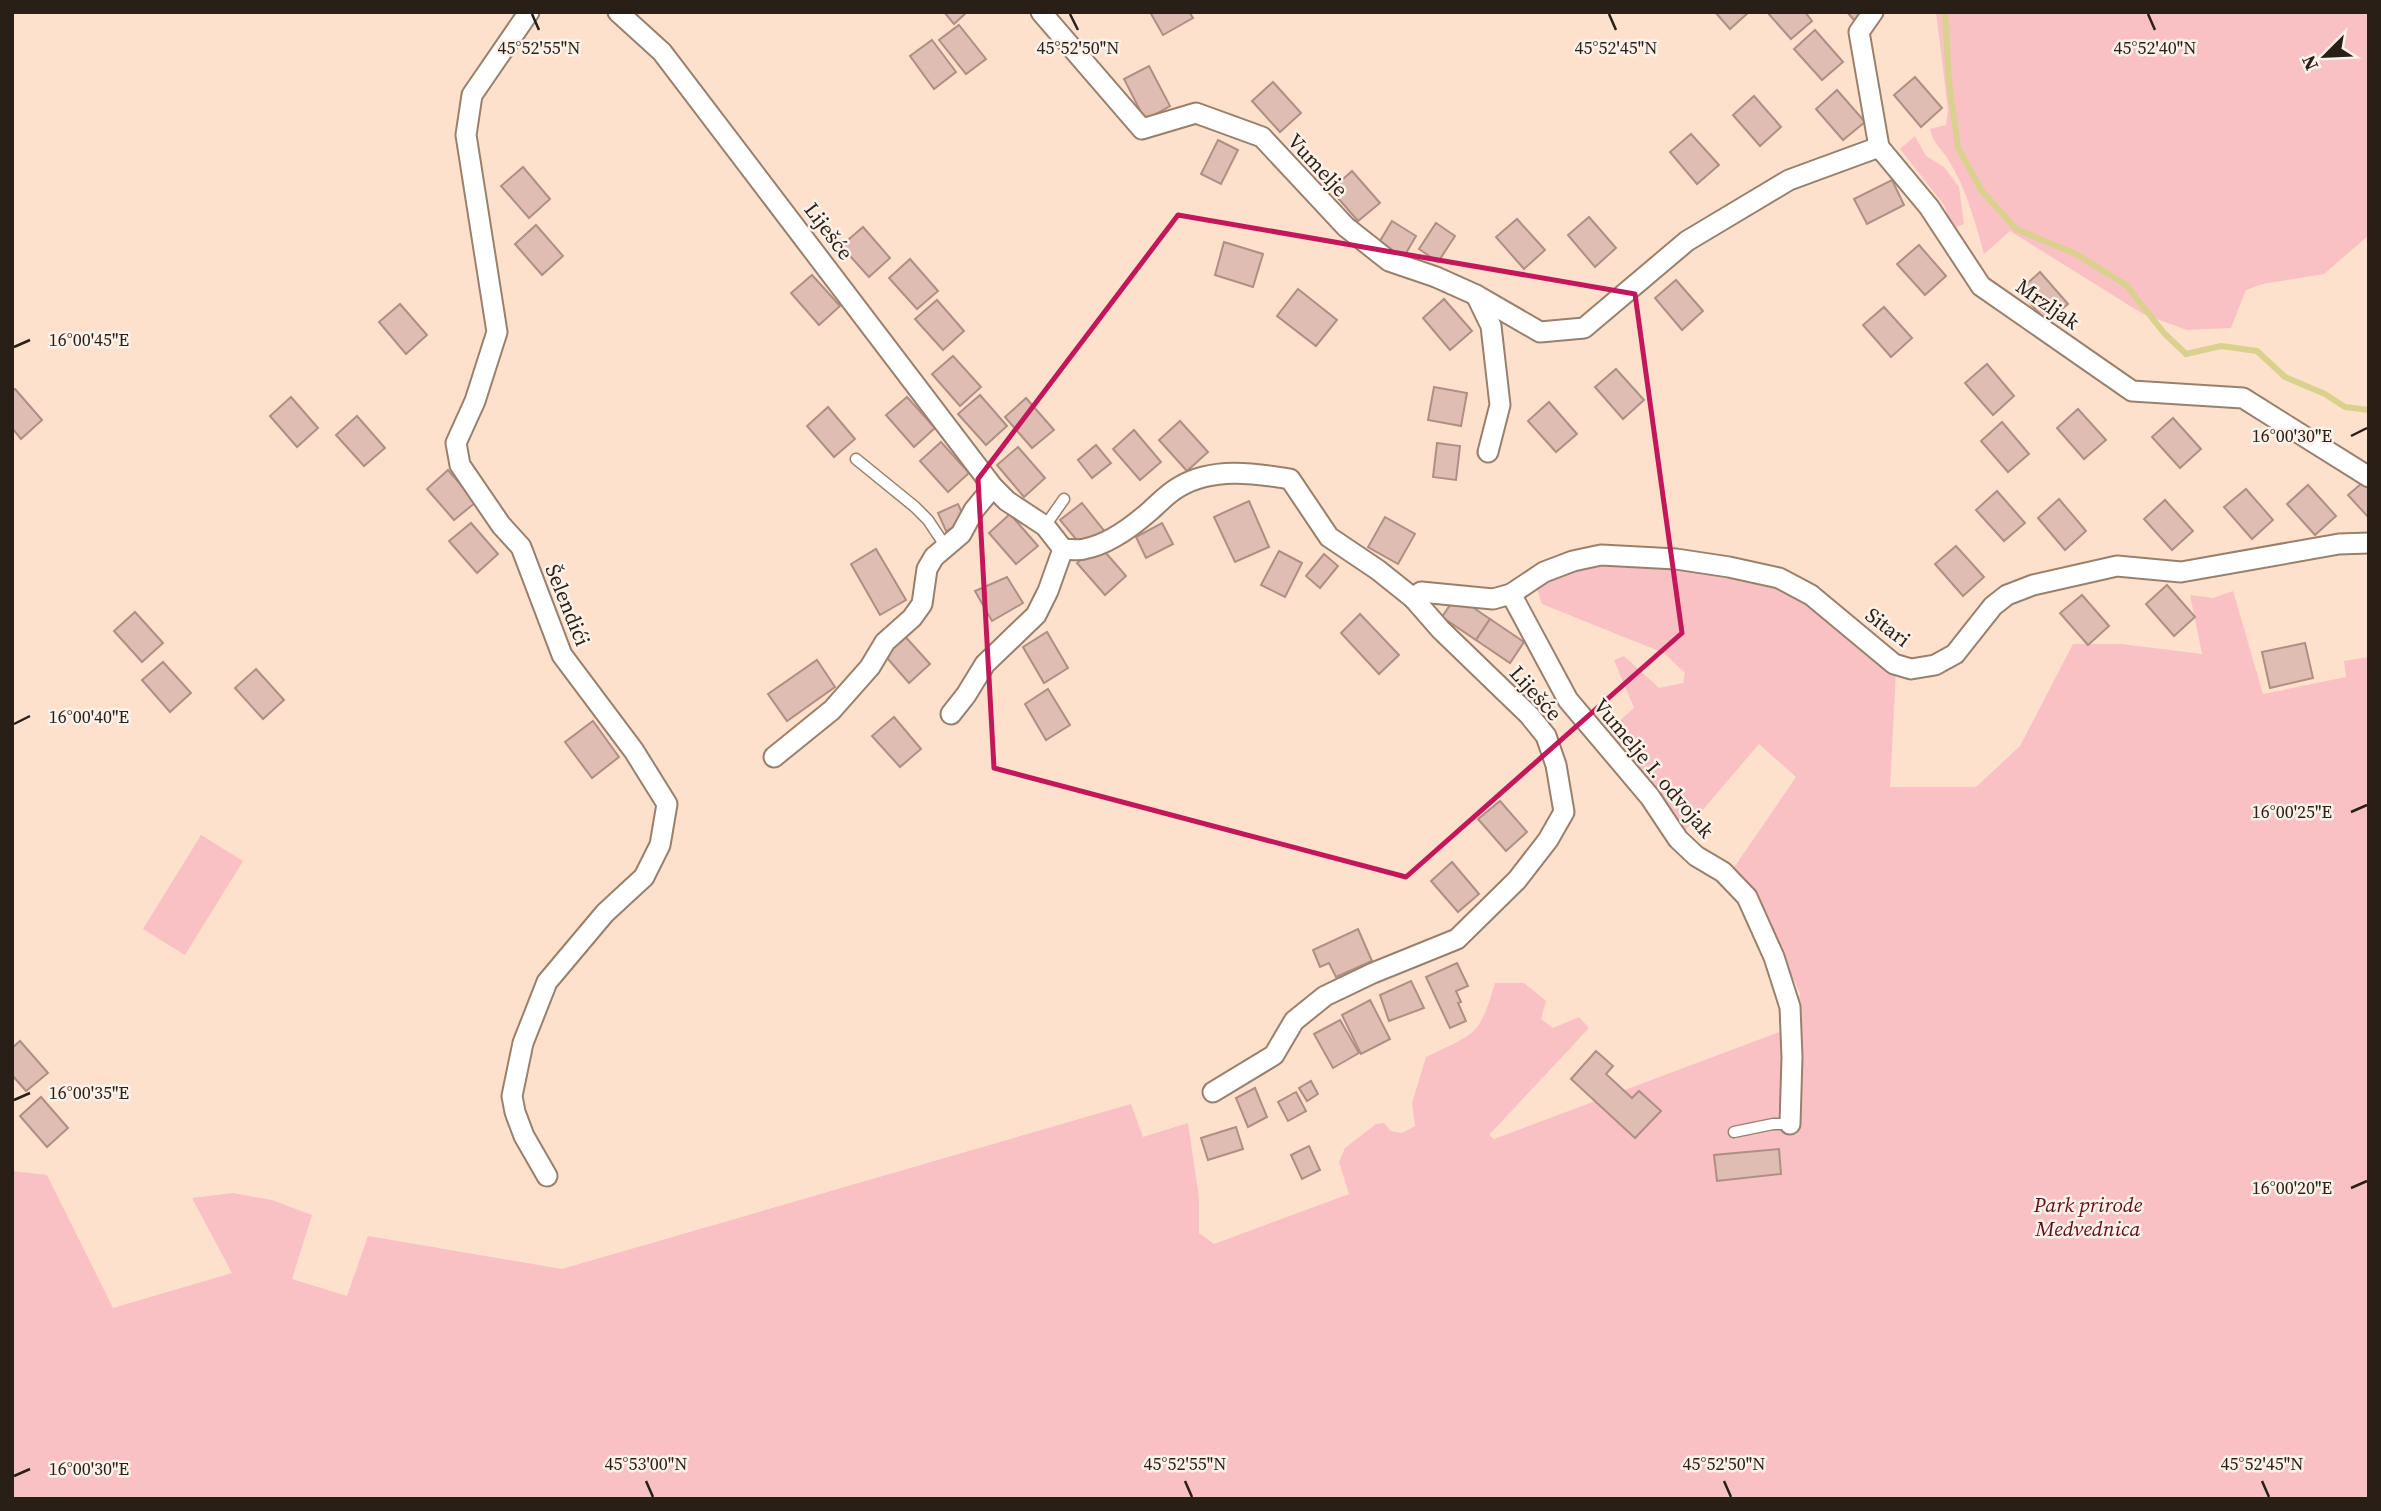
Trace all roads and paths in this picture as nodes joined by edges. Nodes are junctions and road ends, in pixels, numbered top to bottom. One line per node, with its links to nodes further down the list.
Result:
1 (529, 12): 23 (street, Šelendići)
2 (618, 12): 10 (street, Liješće)
3 (1041, 12): 6 (street, Vumelje)
4 (1873, 12): 5 (street, Mrzljak)
5 (1879, 147): 6 (street, Vumelje); 9 (street, Mrzljak)
6 (1476, 295): 7 (street)
7 (1488, 452)
8 (856, 459): 14 (lane)
9 (2369, 477)
10 (993, 487): 12 (street, Liješće); 14 (street)
11 (1064, 499): 12 (lane)
12 (1045, 526): 15 (street, Liješće)
13 (2369, 543): 16 (street, Sitari)
14 (946, 547): 19 (street)
15 (1063, 549): 17 (street, Liješće); 18 (street)
16 (1511, 594): 17 (street, Sitari); 21 (street, Vumelje I. odvojak)
17 (1413, 597): 20 (street, Liješće)
18 (951, 714)
19 (774, 757)
20 (1213, 1092)
21 (1790, 1124): 22 (lane)
22 (1734, 1132)
23 (547, 1176)

